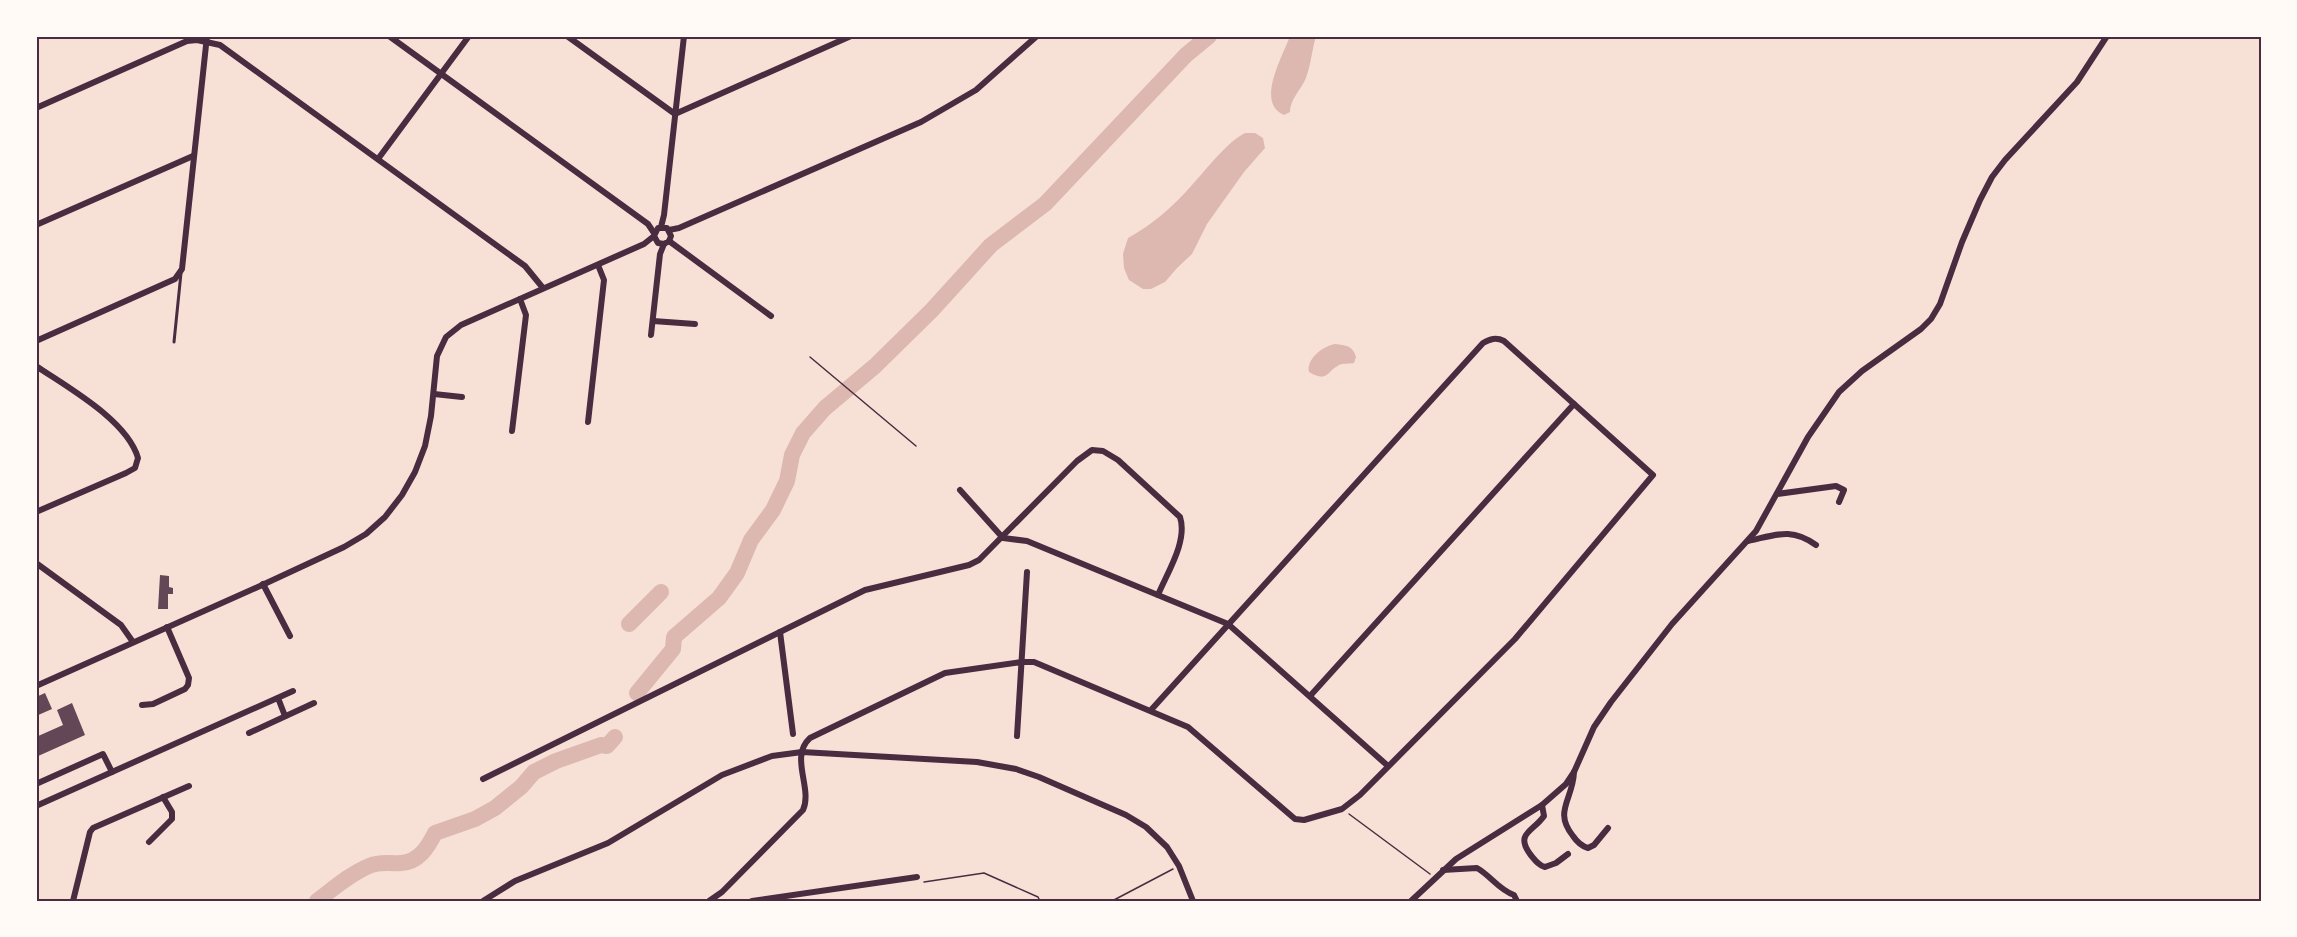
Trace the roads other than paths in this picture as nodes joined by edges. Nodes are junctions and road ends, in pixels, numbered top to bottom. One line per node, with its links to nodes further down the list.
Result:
1 (389, 36): 9 (street)
2 (469, 36): 9 (street)
3 (567, 36): 11 (street)
4 (684, 36): 11 (street)
5 (851, 36): 11 (street)
6 (1036, 36): 15 (street)
7 (2107, 36): 33 (street)
8 (206, 39): 10 (street); 12 (street); 13 (street)
9 (442, 74): 13 (street); 15 (street)
10 (36, 108)
11 (675, 114): 15 (street)
12 (193, 156): 14 (street); 17 (street)
13 (378, 159): 18 (street)
14 (36, 225)
15 (662, 235): 16 (street); 20 (street); 21 (street)
16 (598, 265): 18 (street); 30 (street)
17 (182, 269): 24 (street); 25 (lane)
18 (543, 288): 19 (street)
19 (520, 299): 27 (street); 31 (street)
20 (771, 316)
21 (653, 321): 22 (street); 23 (street)
22 (696, 324)
23 (651, 335)
24 (36, 341)
25 (174, 342)
26 (36, 366): 35 (street)
27 (434, 394): 28 (street); 41 (street)
28 (462, 397)
29 (1574, 404): 43 (street); 51 (street); 61 (street)
30 (588, 422)
31 (512, 431)
32 (960, 490): 36 (street)
33 (1777, 494): 34 (street); 37 (street)
34 (1839, 502)
35 (36, 512)
36 (1003, 538): 42 (street); 42 (street); 45 (street)
37 (1748, 541): 38 (street); 63 (street)
38 (1816, 545)
39 (36, 563): 47 (street)
40 (1027, 572): 48 (street)
41 (263, 585): 44 (street); 46 (street)
42 (1158, 595): 43 (street)
43 (1228, 624): 51 (street); 55 (street)
44 (166, 627): 47 (street); 54 (street)
45 (780, 632): 58 (street); 64 (street)
46 (290, 636)
47 (133, 642): 49 (street)
48 (1022, 662): 55 (street); 59 (street); 60 (street)
49 (36, 686)
50 (293, 691): 52 (street)
51 (1310, 696): 61 (street)
52 (278, 698): 56 (street); 62 (street)
53 (314, 703): 56 (street)
54 (142, 705)
55 (1151, 710): 61 (street)
56 (285, 716): 57 (street)
57 (249, 733)
58 (793, 734)
59 (1017, 736)
60 (802, 752): 76 (street); 77 (street); 79 (street)
61 (1388, 766)
62 (112, 772): 65 (street); 69 (street)
63 (1574, 772): 68 (street); 70 (street)
64 (483, 779)
65 (36, 784)
66 (189, 786): 67 (street)
67 (163, 797): 71 (street); 75 (street)
68 (1542, 805): 72 (street); 73 (street)
69 (36, 806)
70 (1608, 828)
71 (149, 842)
72 (1568, 854)
73 (1443, 870): 80 (street); 81 (street)
74 (917, 880): 78 (street)
75 (73, 901)
76 (483, 901)
77 (709, 901)
78 (752, 901)
79 (1193, 901)
80 (1411, 901)
81 (1517, 901)

